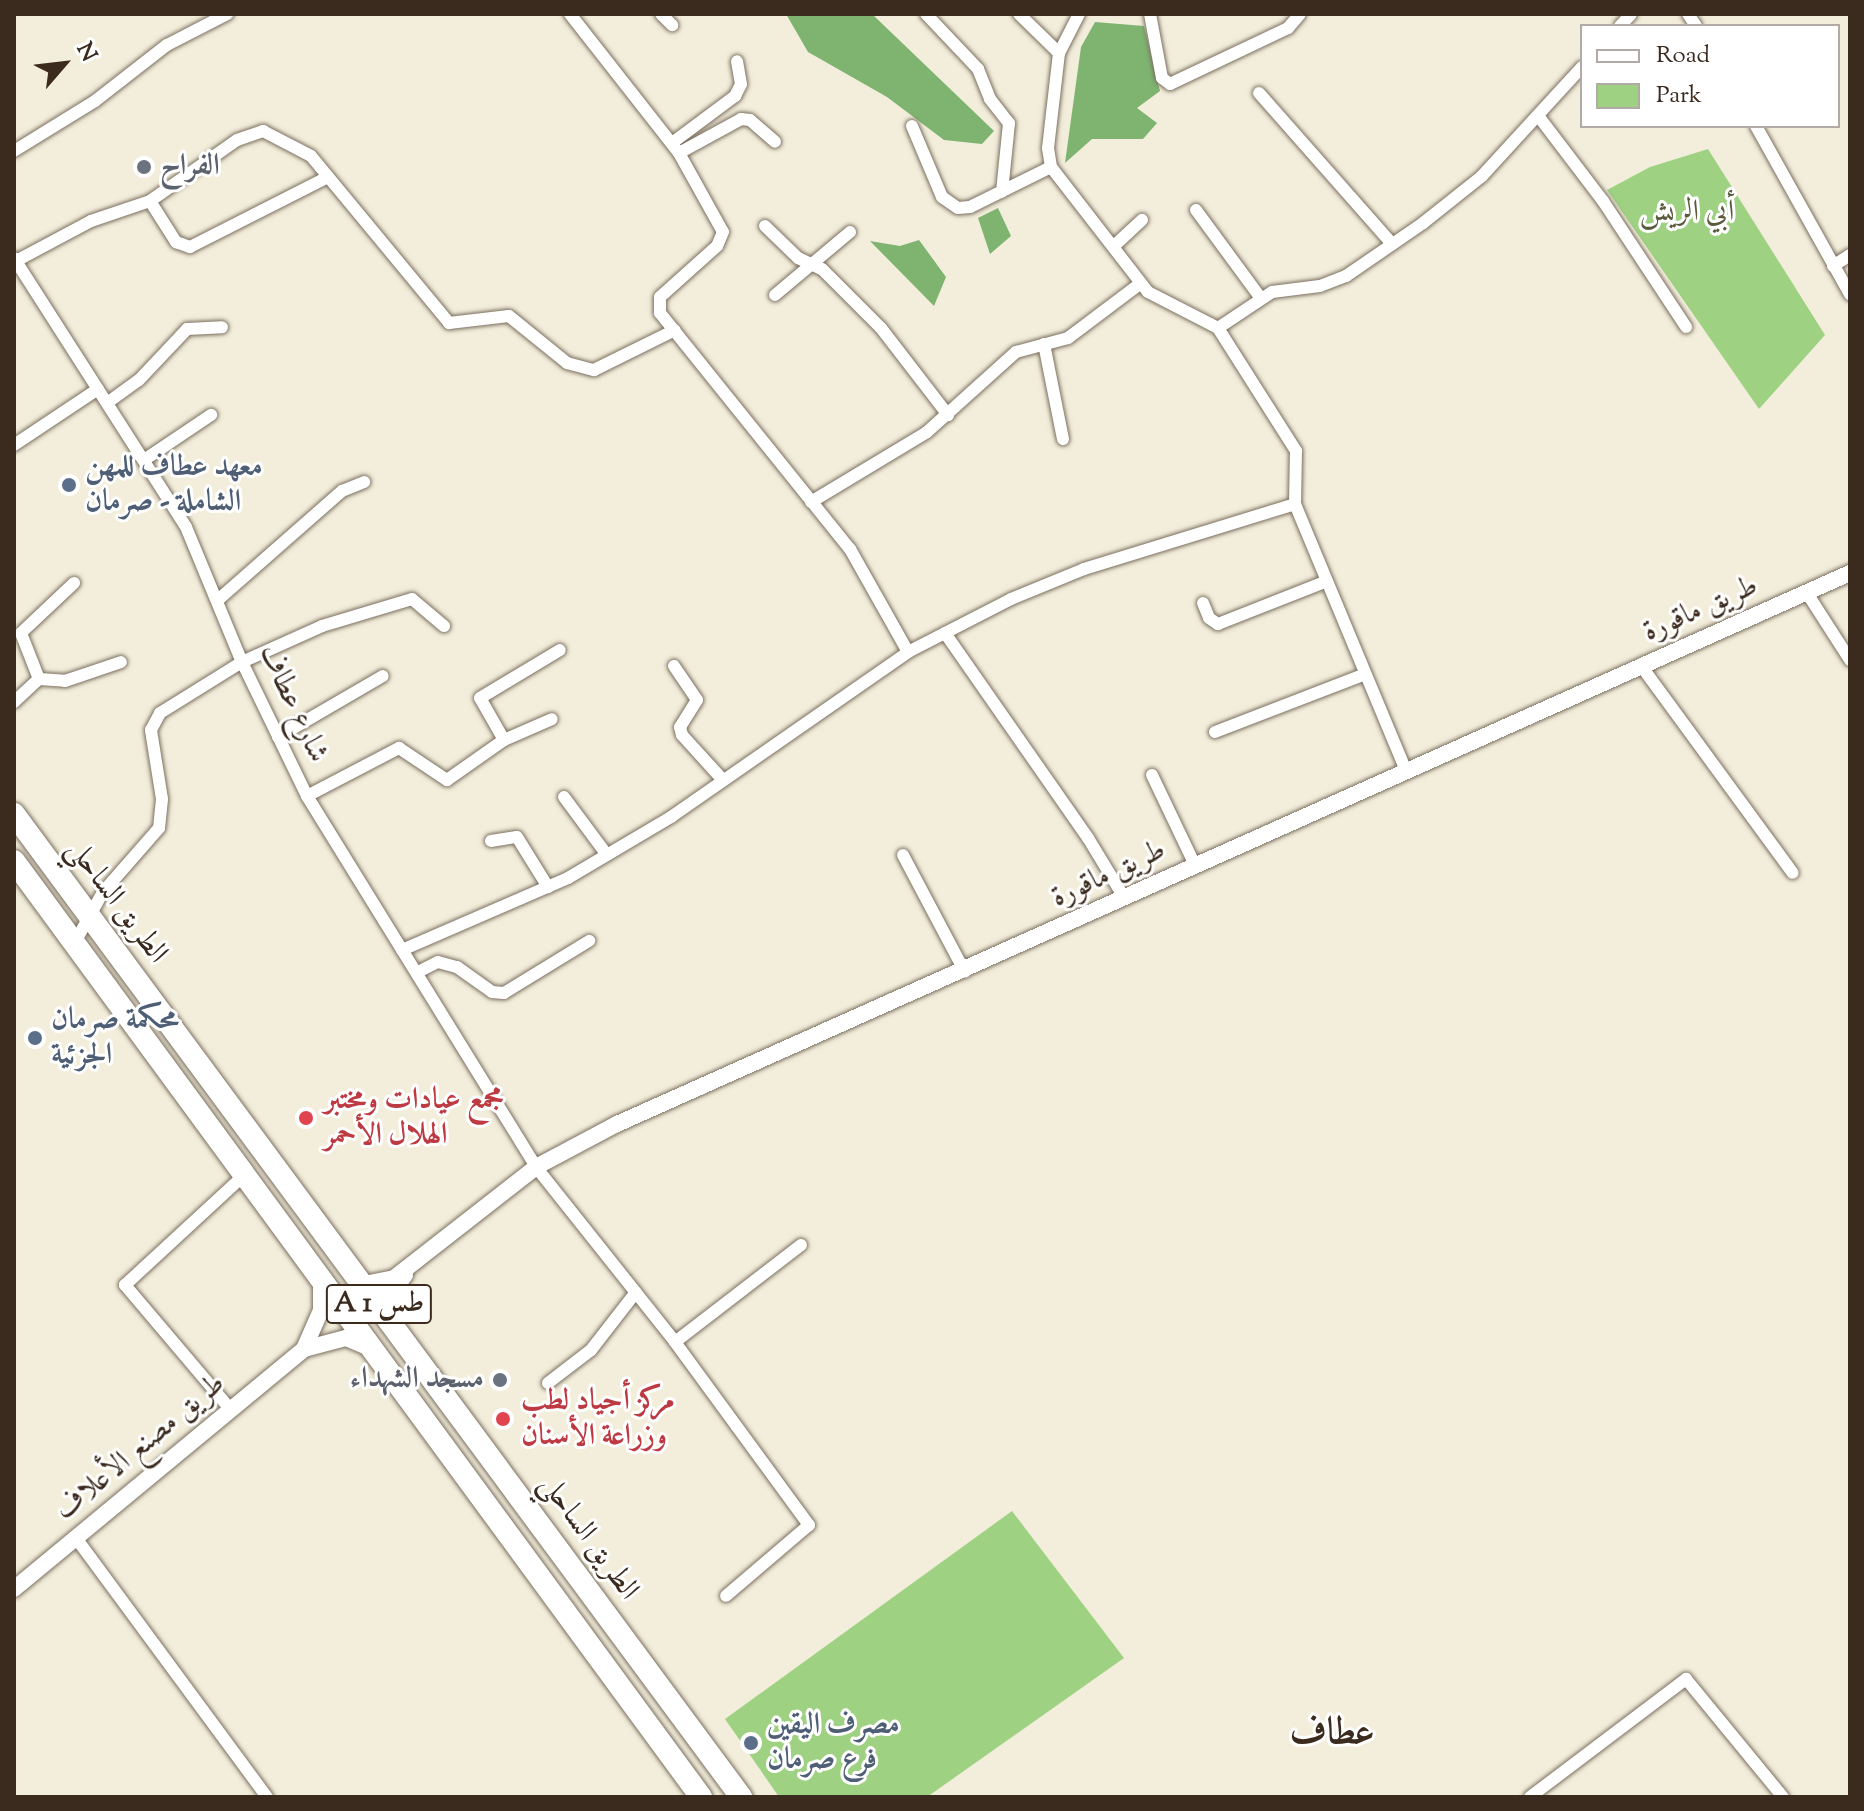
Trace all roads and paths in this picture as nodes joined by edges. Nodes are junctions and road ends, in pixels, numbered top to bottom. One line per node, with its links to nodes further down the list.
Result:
1 (195, 14): 11 (street)
2 (227, 14): 11 (street)
3 (570, 14): 20 (street)
4 (661, 14): 10 (street)
5 (926, 14): 24 (street)
6 (1019, 14): 12 (street)
7 (1079, 14): 12 (street)
8 (1150, 14): 9 (street)
9 (1300, 14)
10 (672, 25)
11 (202, 26): 21 (street)
12 (1059, 53): 22 (street)
13 (737, 61): 20 (street)
14 (1580, 69): 16 (street)
15 (1259, 93): 30 (street)
16 (1539, 117): 30 (street); 41 (street)
17 (912, 126): 24 (street)
18 (1757, 128): 35 (street)
19 (775, 142): 20 (street)
20 (676, 148): 43 (street)
21 (14, 151)
22 (1051, 167): 24 (street); 31 (street)
23 (328, 177): 25 (street); 25 (street); 43 (street)
24 (1002, 192)
25 (150, 201): 33 (street)
26 (1196, 210): 39 (street)
27 (1142, 220): 31 (street)
28 (765, 226): 34 (street)
29 (850, 232): 34 (street)
30 (1392, 244): 39 (street)
31 (1115, 245): 36 (street)
32 (1850, 255): 35 (street)
33 (15, 259): 45 (street, شارع عطاف)
34 (812, 264): 38 (street); 48 (street)
35 (1833, 266): 37 (street)
36 (1141, 283): 42 (street); 44 (street)
37 (1850, 294)
38 (775, 295)
39 (1260, 297): 42 (street)
40 (222, 327): 46 (street)
41 (1686, 327)
42 (1218, 328): 54 (street)
43 (675, 330): 53 (street)
44 (1044, 344): 48 (street); 49 (street)
45 (98, 389): 46 (street, شارع عطاف); 50 (street)
46 (107, 403): 51 (street, شارع عطاف)
47 (211, 415): 51 (street)
48 (948, 415): 53 (street)
49 (1063, 439)
50 (14, 445)
51 (144, 460): 59 (street, شارع عطاف)
52 (364, 482): 59 (street)
53 (811, 502): 64 (street)
54 (1295, 504): 56 (street); 62 (street)
55 (1850, 573): 58 (street, طريق ماقورة)
56 (1327, 581): 60 (street); 70 (street)
57 (74, 583): 72 (street)
58 (1807, 593): 65 (street); 69 (street, طريق ماقورة)
59 (219, 599): 67 (street, شارع عطاف)
60 (1203, 603)
61 (444, 626): 67 (street)
62 (945, 633): 64 (street); 91 (street)
63 (560, 650): 77 (street)
64 (908, 652): 80 (street)
65 (1850, 660)
66 (121, 662): 72 (street)
67 (242, 662): 76 (street, شارع عطاف); 92 (street)
68 (674, 666): 80 (street)
69 (1642, 667): 78 (street, طريق ماقورة); 89 (street)
70 (1365, 674): 75 (street); 78 (street)
71 (383, 676): 76 (street)
72 (39, 679): 73 (street)
73 (14, 702)
74 (552, 719): 77 (street)
75 (1215, 732)
76 (278, 737): 81 (street, شارع عطاف)
77 (504, 740): 81 (street)
78 (1407, 773): 88 (street, طريق ماقورة)
79 (1152, 775): 88 (street)
80 (723, 780): 85 (street)
81 (307, 796): 95 (street, شارع عطاف)
82 (564, 797): 85 (street)
83 (14, 814): 92 (highway, الطريق الساحلي / A 1 طس)
84 (491, 841): 90 (street)
85 (607, 855): 90 (street)
86 (903, 855): 97 (street)
87 (14, 861): 94 (highway, الطريق الساحلي / A 1 طس)
88 (1195, 865): 91 (street, طريق ماقورة)
89 (1793, 873)
90 (548, 887): 95 (street)
91 (1125, 899): 97 (street, طريق ماقورة)
92 (91, 919): 94 (street); 103 (highway, الطريق الساحلي / A 1 طس)
93 (589, 941): 96 (street)
94 (74, 944): 99 (highway, الطريق الساحلي / A 1 طس)
95 (402, 950): 96 (street, شارع عطاف)
96 (418, 972): 98 (street, شارع عطاف)
97 (965, 972): 98 (street, طريق ماقورة)
98 (536, 1167): 101 (street, طريق ماقورة); 104 (street, شارع عطاف)
99 (243, 1176): 102 (highway, الطريق الساحلي / A 1 طس); 110 (street)
100 (801, 1245): 106 (street)
101 (413, 1264): 103 (street, طريق ماقورة); 105 (street, طريق ماقورة)
102 (321, 1283): 107 (street, طريق مصنع الأعلاف); 108 (highway, الطريق الساحلي / A 1 طس)
103 (364, 1284): 105 (highway, الطريق الساحلي / A 1 طس)
104 (636, 1292): 106 (street, شارع عطاف); 109 (street)
105 (390, 1319): 116 (highway, الطريق الساحلي / A 1 طس)
106 (675, 1342): 113 (street, شارع عطاف)
107 (304, 1349): 108 (street, طريق مصنع الأعلاف); 110 (street, طريق مصنع الأعلاف)
108 (374, 1352): 115 (highway, الطريق الساحلي / A 1 طس)
109 (548, 1383)
110 (231, 1410): 111 (street, طريق مصنع الأعلاف)
111 (76, 1538): 112 (street, طريق مصنع الأعلاف); 114 (street)
112 (14, 1589)
113 (726, 1596)
114 (267, 1797)
115 (701, 1797)
116 (741, 1797)
117 (1530, 1797): 118 (street)
118 (1783, 1797)

